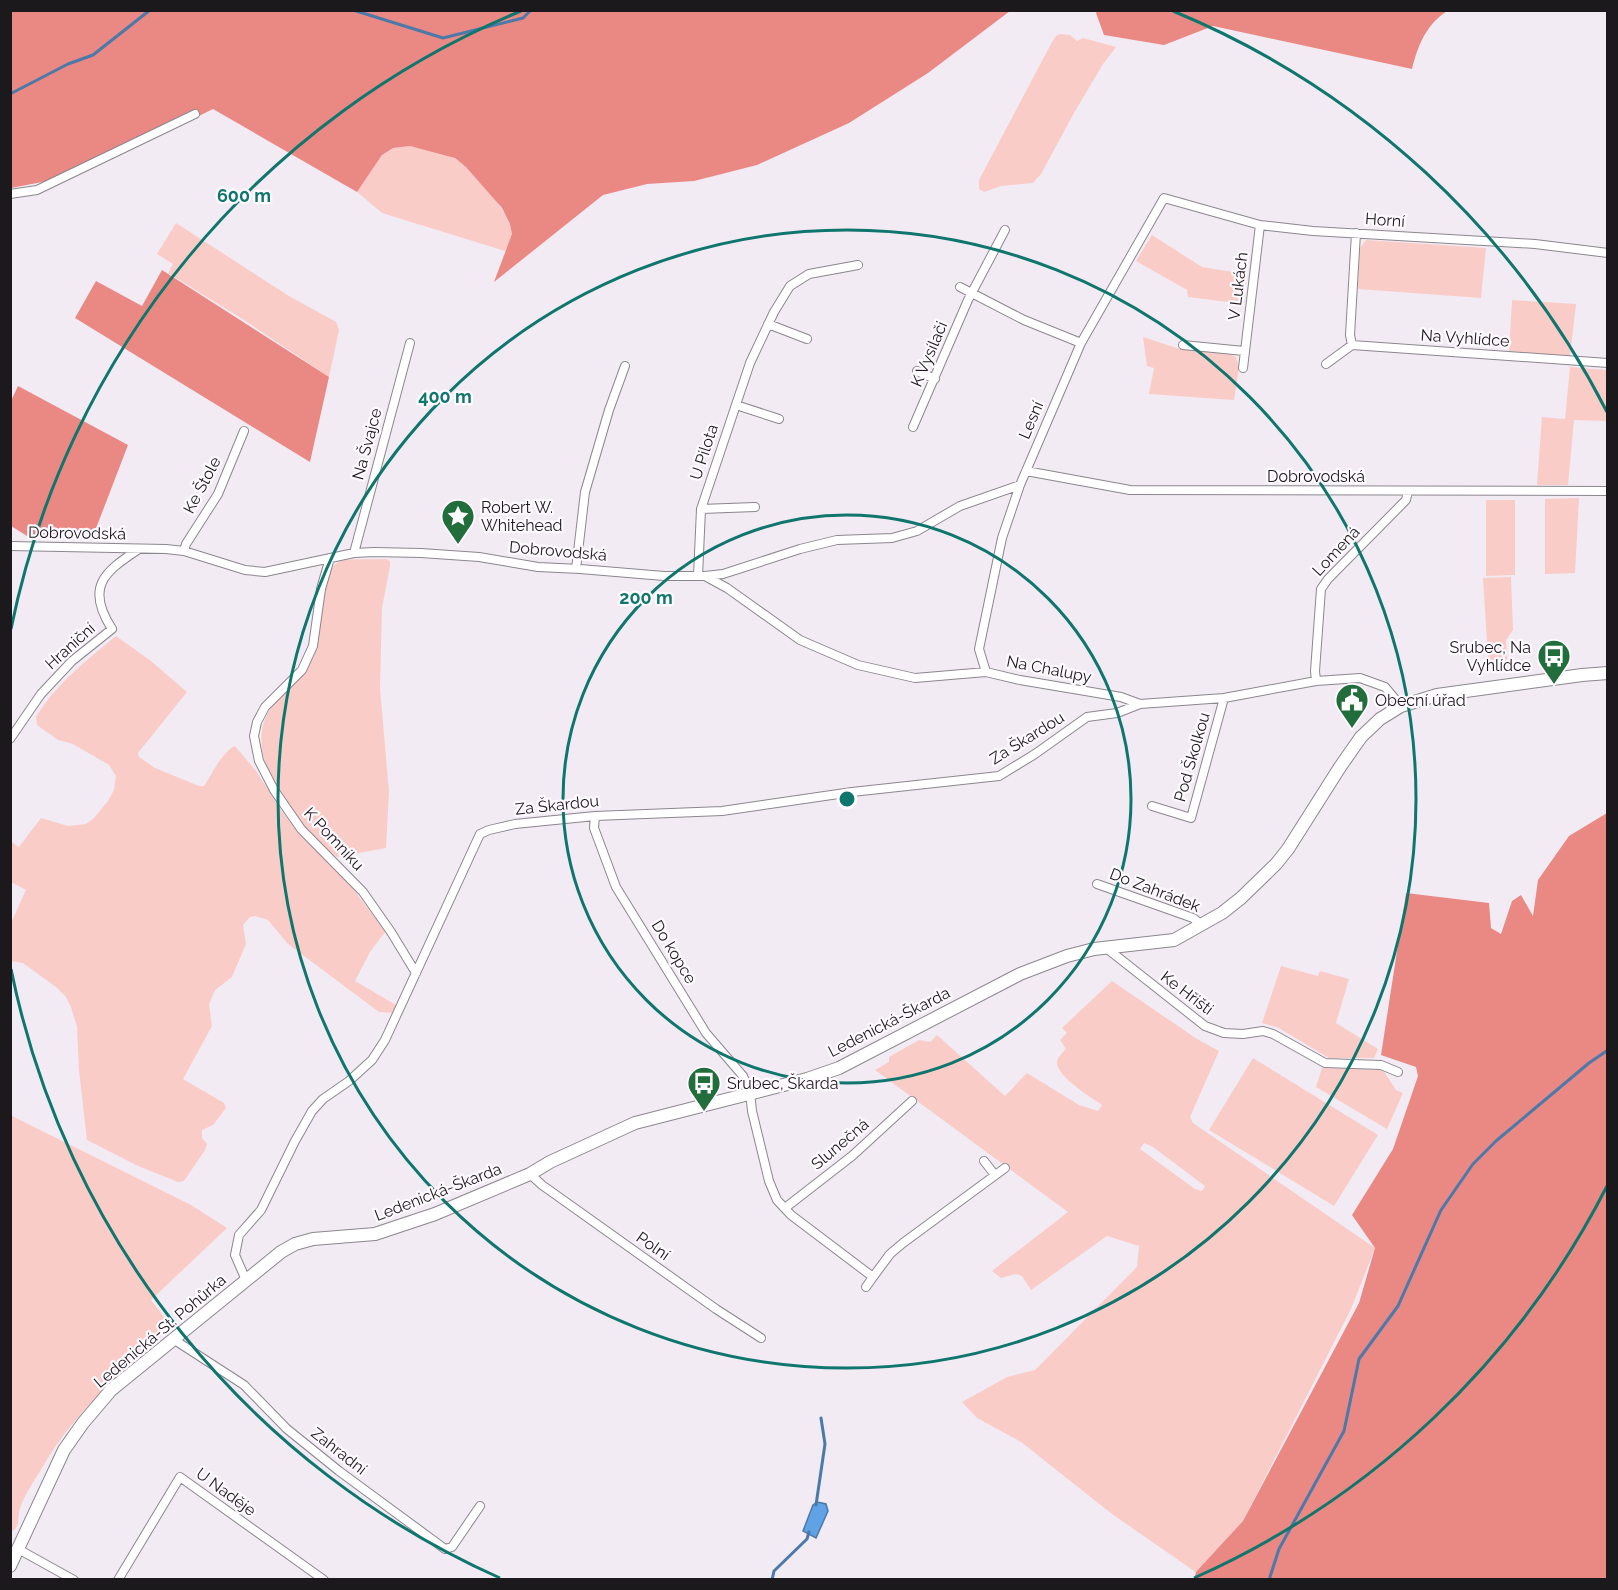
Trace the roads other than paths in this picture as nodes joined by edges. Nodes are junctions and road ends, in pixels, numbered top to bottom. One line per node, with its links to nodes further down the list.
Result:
1 (195, 114): 2 (street)
2 (10, 194)
3 (1164, 198): 4 (street, Horní); 14 (street, Lesní)
4 (1260, 225): 6 (street, Horní); 17 (street, V Lukách)
5 (1005, 230): 10 (street, K Vysílači)
6 (1356, 233): 7 (street, Horní); 16 (street)
7 (1608, 253)
8 (858, 265): 11 (street, U Pilota)
9 (960, 287): 10 (street)
10 (972, 294): 14 (street); 23 (street, K Vysílači)
11 (768, 324): 12 (street); 24 (street, U Pilota)
12 (807, 339)
13 (410, 343): 37 (street, Na Švajce)
14 (1081, 343): 28 (street, Lesní)
15 (1183, 345): 17 (street)
16 (1352, 345): 18 (street, Na Vyhlídce); 19 (street)
17 (1244, 351): 21 (street, V Lukách)
18 (1608, 363)
19 (1326, 364)
20 (625, 366): 39 (street)
21 (1243, 368)
22 (917, 371): 23 (street)
23 (934, 379): 26 (street, K Vysílači)
24 (736, 405): 25 (street); 33 (street, U Pilota)
25 (779, 419)
26 (913, 427)
27 (244, 431): 36 (street, Ke Štole)
28 (1026, 471): 29 (street, Lesní); 30 (street, Dobrovodská)
29 (1020, 485): 40 (street, Dobrovodská); 41 (street, Lesní)
30 (1408, 491): 31 (street, Dobrovodská); 43 (street, Lomená)
31 (1608, 491)
32 (755, 507): 33 (street)
33 (701, 509): 40 (street, U Pilota)
34 (10, 546): 35 (street, Dobrovodská)
35 (139, 549): 36 (street, Dobrovodská); 47 (street, Hraniční)
36 (184, 551): 38 (street, Dobrovodská)
37 (354, 553): 38 (street, Dobrovodská); 39 (street, Dobrovodská)
38 (330, 558): 53 (street, K Pomníku)
39 (576, 568): 40 (street, Dobrovodská)
40 (701, 576): 41 (street, Na Chalupy)
41 (986, 672): 45 (street, Na Chalupy)
42 (1608, 674): 46 (main road, Ledenická-Škarda)
43 (1316, 681): 44 (street, Na Chalupy); 46 (street, Na Chalupy)
44 (1224, 698): 45 (street, Na Chalupy); 48 (street, Pod Školkou)
45 (1140, 704): 49 (street, Za Škardou)
46 (1401, 706): 51 (main road, Ledenická-Škarda)
47 (10, 739)
48 (1152, 806)
49 (595, 816): 53 (street, Za Škardou); 55 (street, Do kopce)
50 (1097, 884): 51 (street, Do Zahrádek)
51 (1202, 925): 52 (main road, Ledenická-Škarda)
52 (1105, 947): 54 (street, Ke Hřišti); 55 (main road, Ledenická-Škarda)
53 (416, 973): 63 (street, Za Škardou)
54 (1398, 1072)
55 (750, 1092): 59 (main road, Ledenická-Škarda); 61 (street)
56 (912, 1101): 61 (street, Slunečná)
57 (984, 1161): 60 (street)
58 (1005, 1168): 60 (street)
59 (530, 1174): 63 (main road, Ledenická-Škarda); 65 (street, Polní)
60 (995, 1176): 62 (street)
61 (785, 1208): 62 (street)
62 (873, 1277): 64 (street)
63 (246, 1280): 66 (main road, Ledenická-St. Pohůrka)
64 (866, 1287)
65 (761, 1338)
66 (173, 1339): 67 (street, Zahradní); 68 (main road, Ledenická-St. Pohůrka)
67 (480, 1506)
68 (18, 1549): 69 (main road, Ledenická-St. Pohůrka); 70 (street)
69 (10, 1566)
70 (74, 1580)
71 (118, 1580): 72 (street, U Naděje)
72 (324, 1580)

